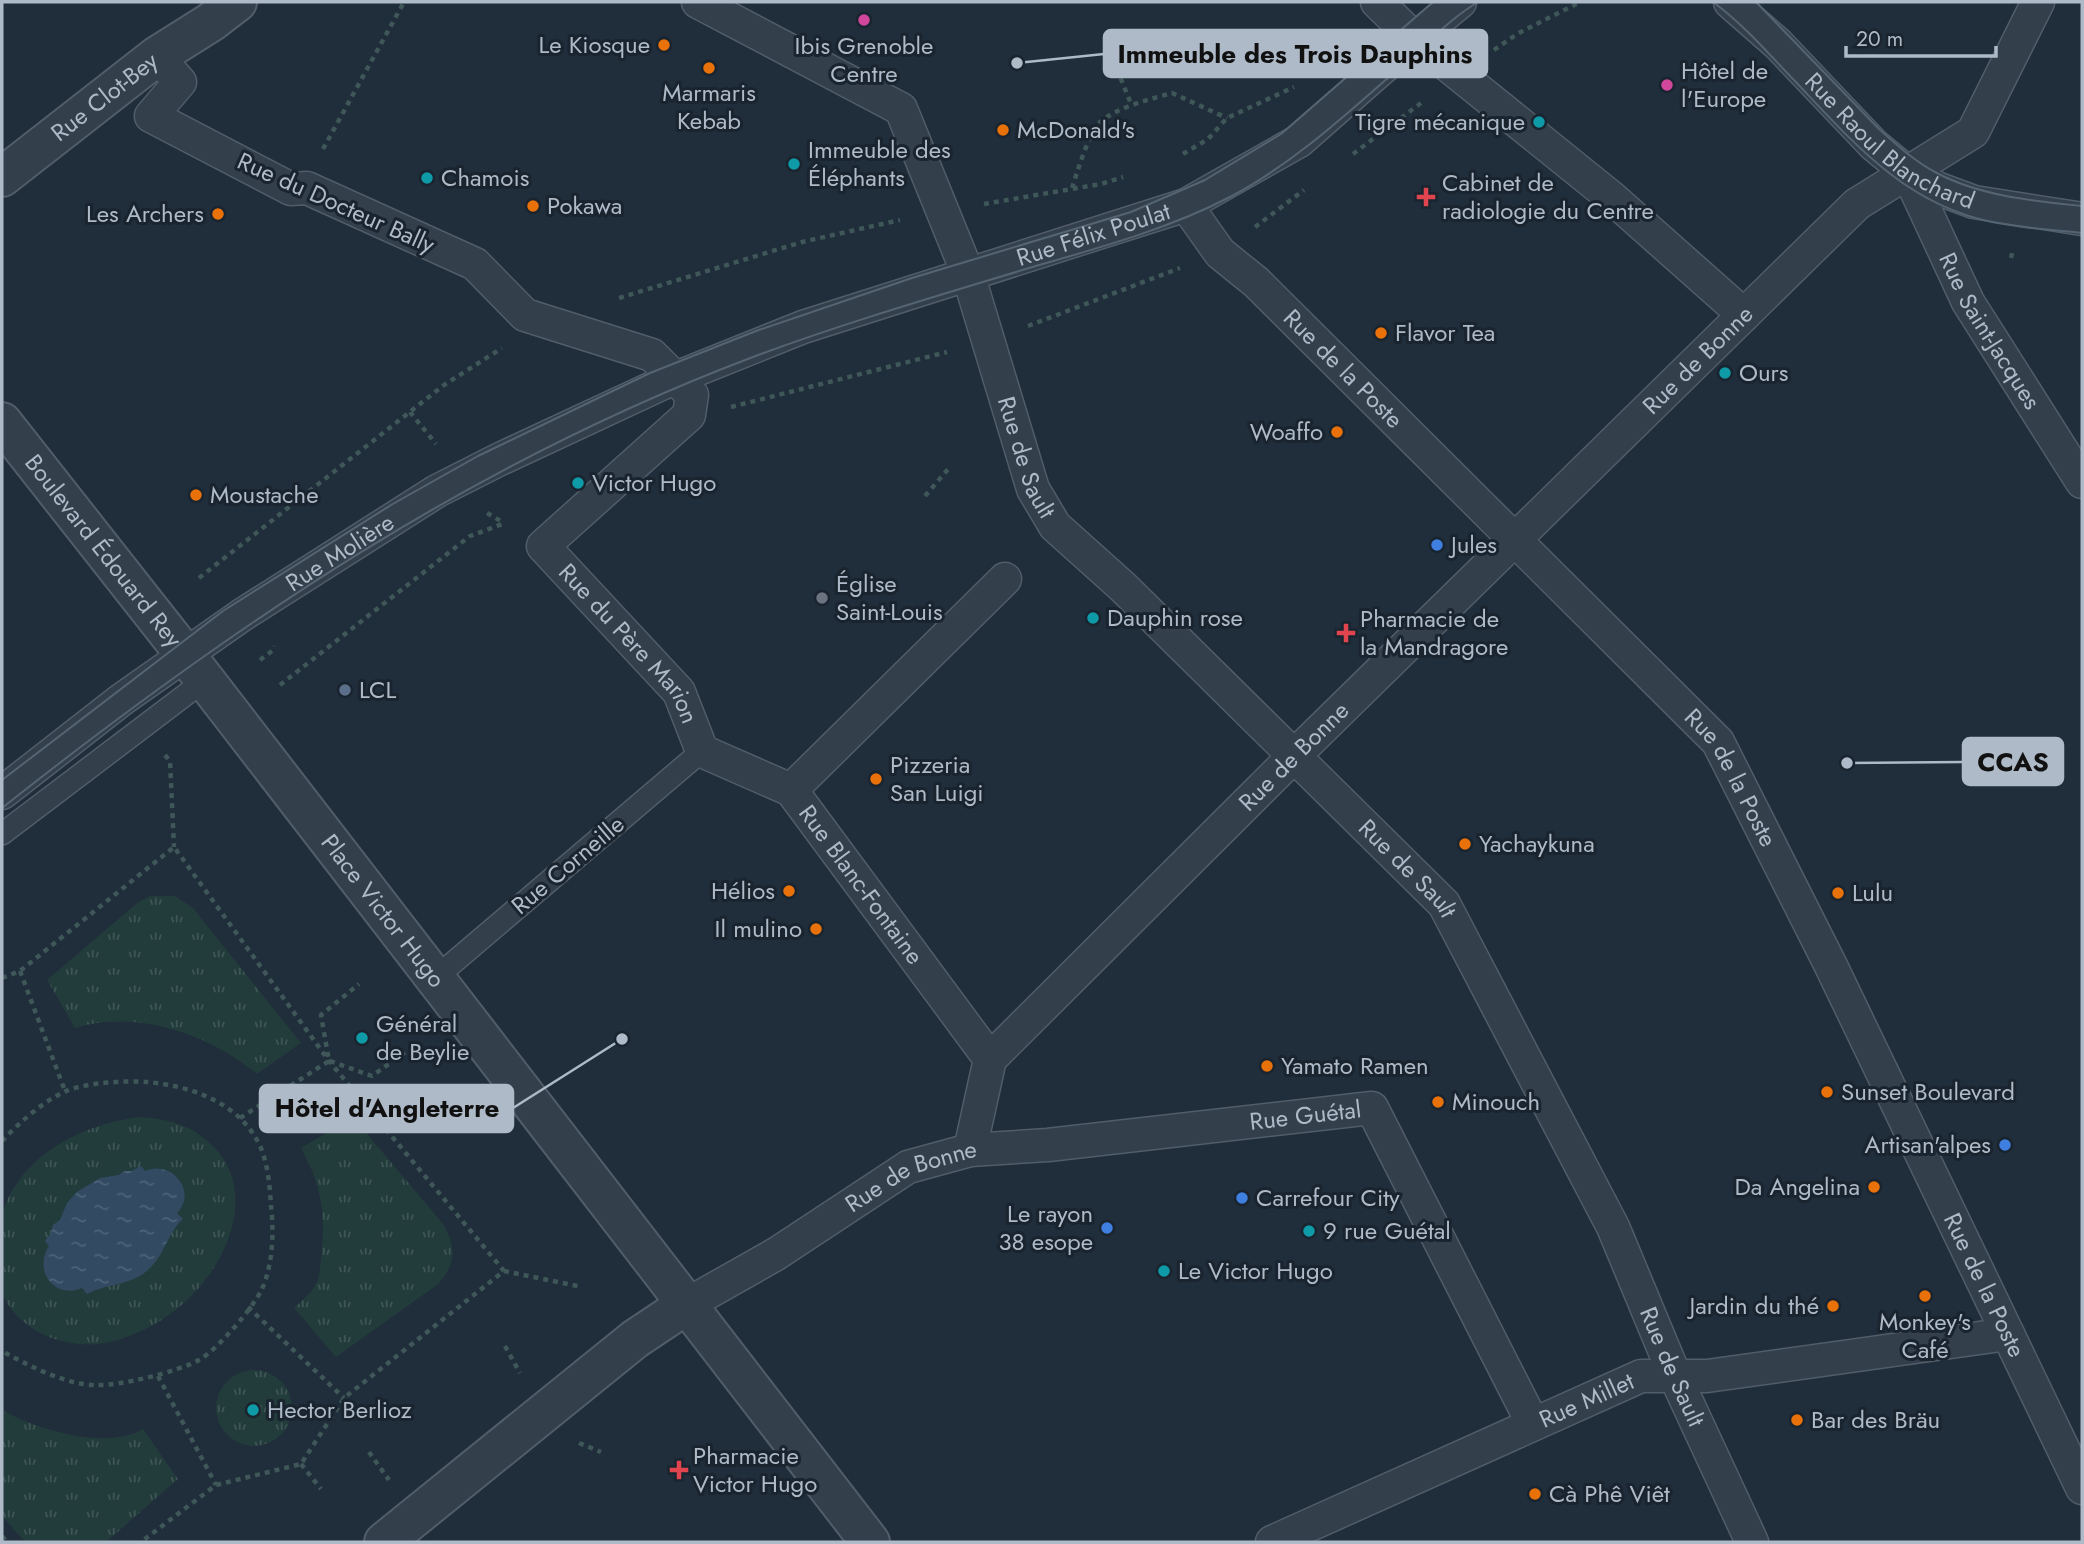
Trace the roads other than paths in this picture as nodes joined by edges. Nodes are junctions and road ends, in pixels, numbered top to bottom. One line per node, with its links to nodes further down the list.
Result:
1 (698, 2): 13 (street, Rue de Sault)
2 (1377, 2): 7 (street)
3 (1460, 2): 7 (street, Rue Félix Poulat)
4 (1730, 2): 9 (street, Rue Raoul Blanchard)
5 (2038, 2): 9 (street, Rue de Bonne)
6 (213, 9): 8 (street, Rue Clot-Bey)
7 (1415, 39): 11 (street, Rue Félix Poulat); 14 (street)
8 (157, 56): 10 (street, Rue Clot-Bey); 15 (street, Rue du Docteur Bally)
9 (1908, 173): 12 (street, Rue Raoul Blanchard); 14 (street, Rue de Bonne); 18 (street, Rue Saint-Jacques)
10 (2, 177)
11 (1186, 205): 13 (street, Rue Félix Poulat); 19 (street, Rue de la Poste)
12 (2082, 219)
13 (968, 274): 15 (street, Rue Félix Poulat); 23 (street, Rue de Sault)
14 (1744, 315): 19 (street, Rue de Bonne)
15 (675, 378): 17 (street, Rue Félix Poulat); 22 (street, Rue du Père Marion)
16 (2, 422): 21 (street, Boulevard Édouard Rey)
17 (498, 460): 21 (street, Rue Molière)
18 (2082, 482)
19 (1516, 541): 23 (street, Rue de Bonne); 31 (street, Rue de la Poste)
20 (1005, 579): 24 (street)
21 (195, 667): 25 (street); 26 (lane); 27 (street, Place Victor Hugo)
22 (702, 751): 24 (street, Rue Blanc-Fontaine); 27 (lane, Rue Corneille)
23 (1295, 755): 28 (street, Rue de Bonne); 32 (street, Rue de Sault)
24 (791, 789): 28 (street, Rue Blanc-Fontaine)
25 (2, 793)
26 (2, 834)
27 (435, 979): 30 (street, Place Victor Hugo)
28 (990, 1059): 29 (street, Rue de Bonne)
29 (970, 1150): 30 (street, Rue de Bonne); 33 (street, Rue Guétal)
30 (686, 1305): 35 (street); 36 (street, Place Victor Hugo)
31 (2008, 1334): 32 (street, Rue Millet); 34 (street, Rue de la Poste)
32 (1675, 1376): 33 (street, Rue Millet); 38 (street, Rue de Sault)
33 (1533, 1424): 37 (street, Rue Millet)
34 (2082, 1488)
35 (384, 1542)
36 (870, 1542)
37 (1272, 1542)
38 (1752, 1542)

